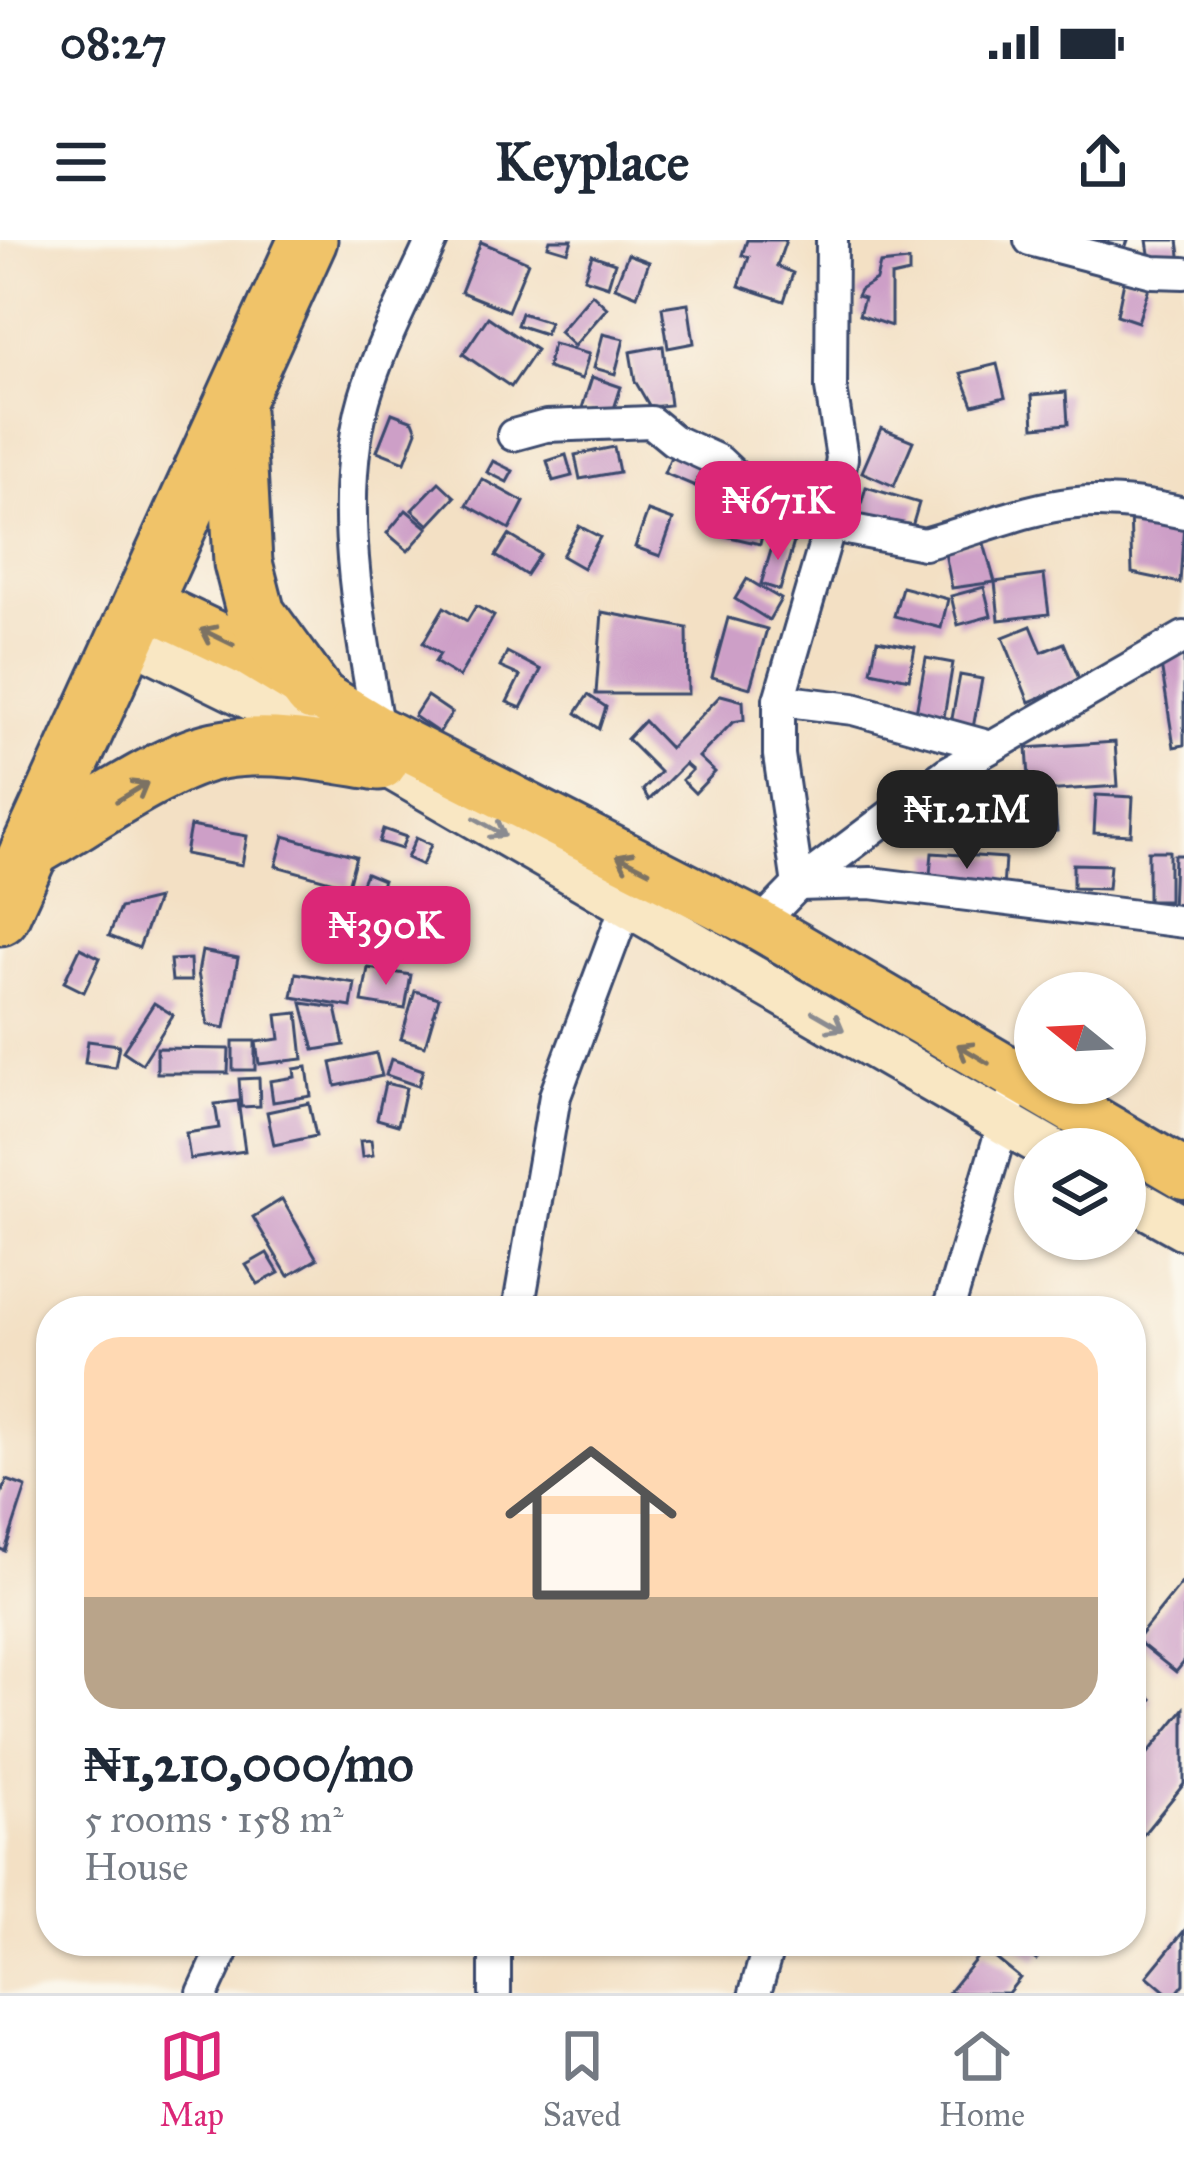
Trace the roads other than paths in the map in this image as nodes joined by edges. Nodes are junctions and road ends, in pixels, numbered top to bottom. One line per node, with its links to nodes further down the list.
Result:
1 (308, 240): 6 (highway)
2 (432, 240): 14 (street)
3 (832, 240): 9 (street)
4 (1030, 240): 5 (street)
5 (1184, 273)
6 (234, 401): 10 (highway); 12 (highway)
7 (513, 435): 9 (street)
8 (1184, 513): 9 (street)
9 (831, 522): 13 (street)
10 (135, 620): 12 (main road, one-way to 10); 14 (main road); 16 (highway)
11 (1184, 637): 15 (street)
12 (313, 692): 14 (main road)
13 (779, 700): 15 (street); 17 (street)
14 (379, 746): 16 (highway, one-way to 14); 18 (main road, one-way to 18); 21 (main road, one-way to 14)
15 (991, 747): 17 (street)
16 (31, 850): 19 (highway)
17 (798, 885): 20 (street); 21 (street)
18 (626, 907): 22 (main road, one-way to 22); 27 (street)
19 (0, 916)
20 (1184, 922)
21 (759, 926): 22 (main road, one-way to 21)
22 (1011, 1101): 23 (main road); 24 (main road); 28 (street)
23 (1033, 1128)
24 (1184, 1174)
25 (1146, 1207): 26 (main road)
26 (1184, 1228)
27 (521, 1296)
28 (952, 1296)
29 (220, 1956): 32 (street)
30 (495, 1956): 33 (street)
31 (766, 1956): 34 (street)
32 (203, 1993)
33 (495, 1993)
34 (755, 1993)

